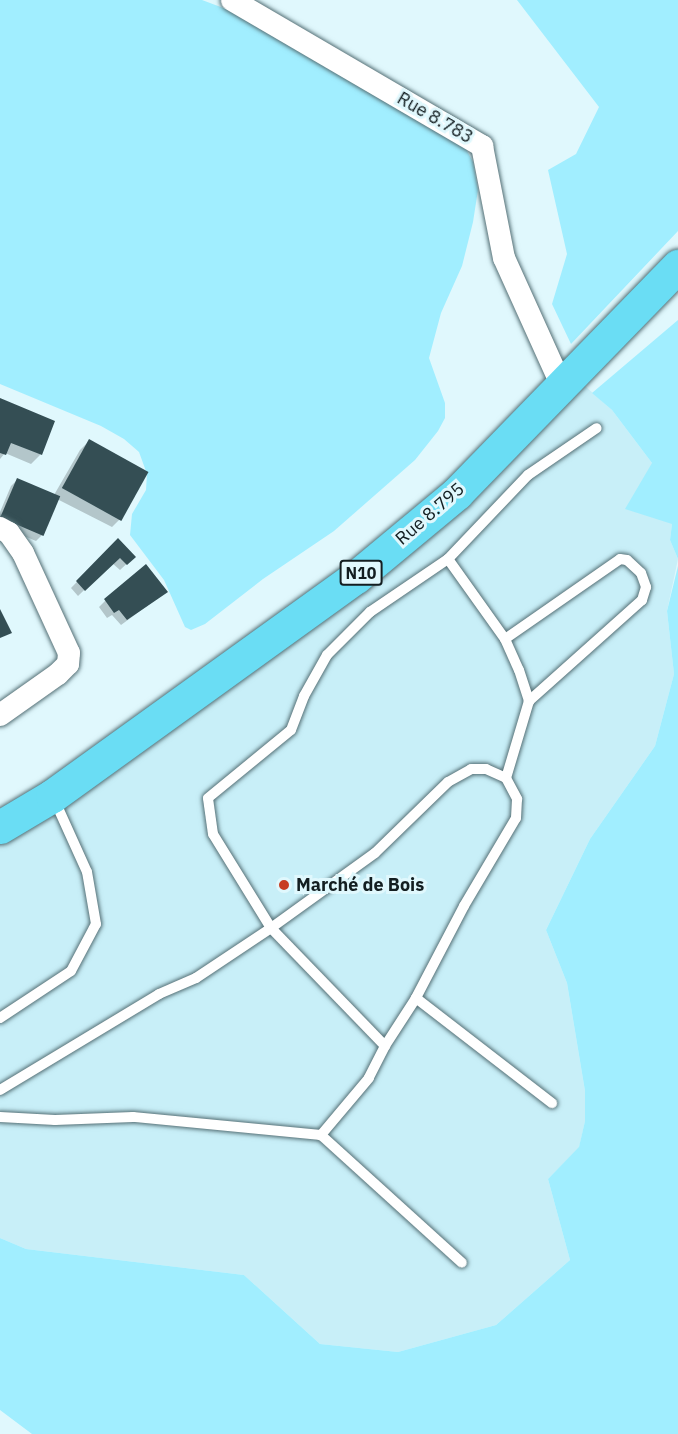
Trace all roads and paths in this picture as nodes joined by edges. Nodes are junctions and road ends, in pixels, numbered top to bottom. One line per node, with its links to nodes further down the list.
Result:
1 (232, 0): 3 (street, Rue 8.783)
2 (678, 266): 3 (highway, Rue 8.795 / N10)
3 (561, 384): 11 (highway, Rue 8.795 / N10)
4 (597, 428): 6 (lane)
5 (0, 528): 9 (street)
6 (448, 559): 7 (lane); 13 (lane)
7 (505, 639): 8 (lane); 8 (lane)
8 (529, 700): 10 (lane)
9 (0, 715)
10 (506, 778): 13 (lane); 14 (lane)
11 (52, 796): 12 (highway, Rue 8.795 / N10); 15 (lane)
12 (0, 827)
13 (271, 928): 16 (lane); 17 (lane)
14 (416, 998): 16 (lane); 18 (lane)
15 (0, 1018)
16 (385, 1046): 20 (lane)
17 (0, 1089)
18 (552, 1103)
19 (0, 1117): 20 (lane)
20 (321, 1135): 21 (lane)
21 (462, 1263)

